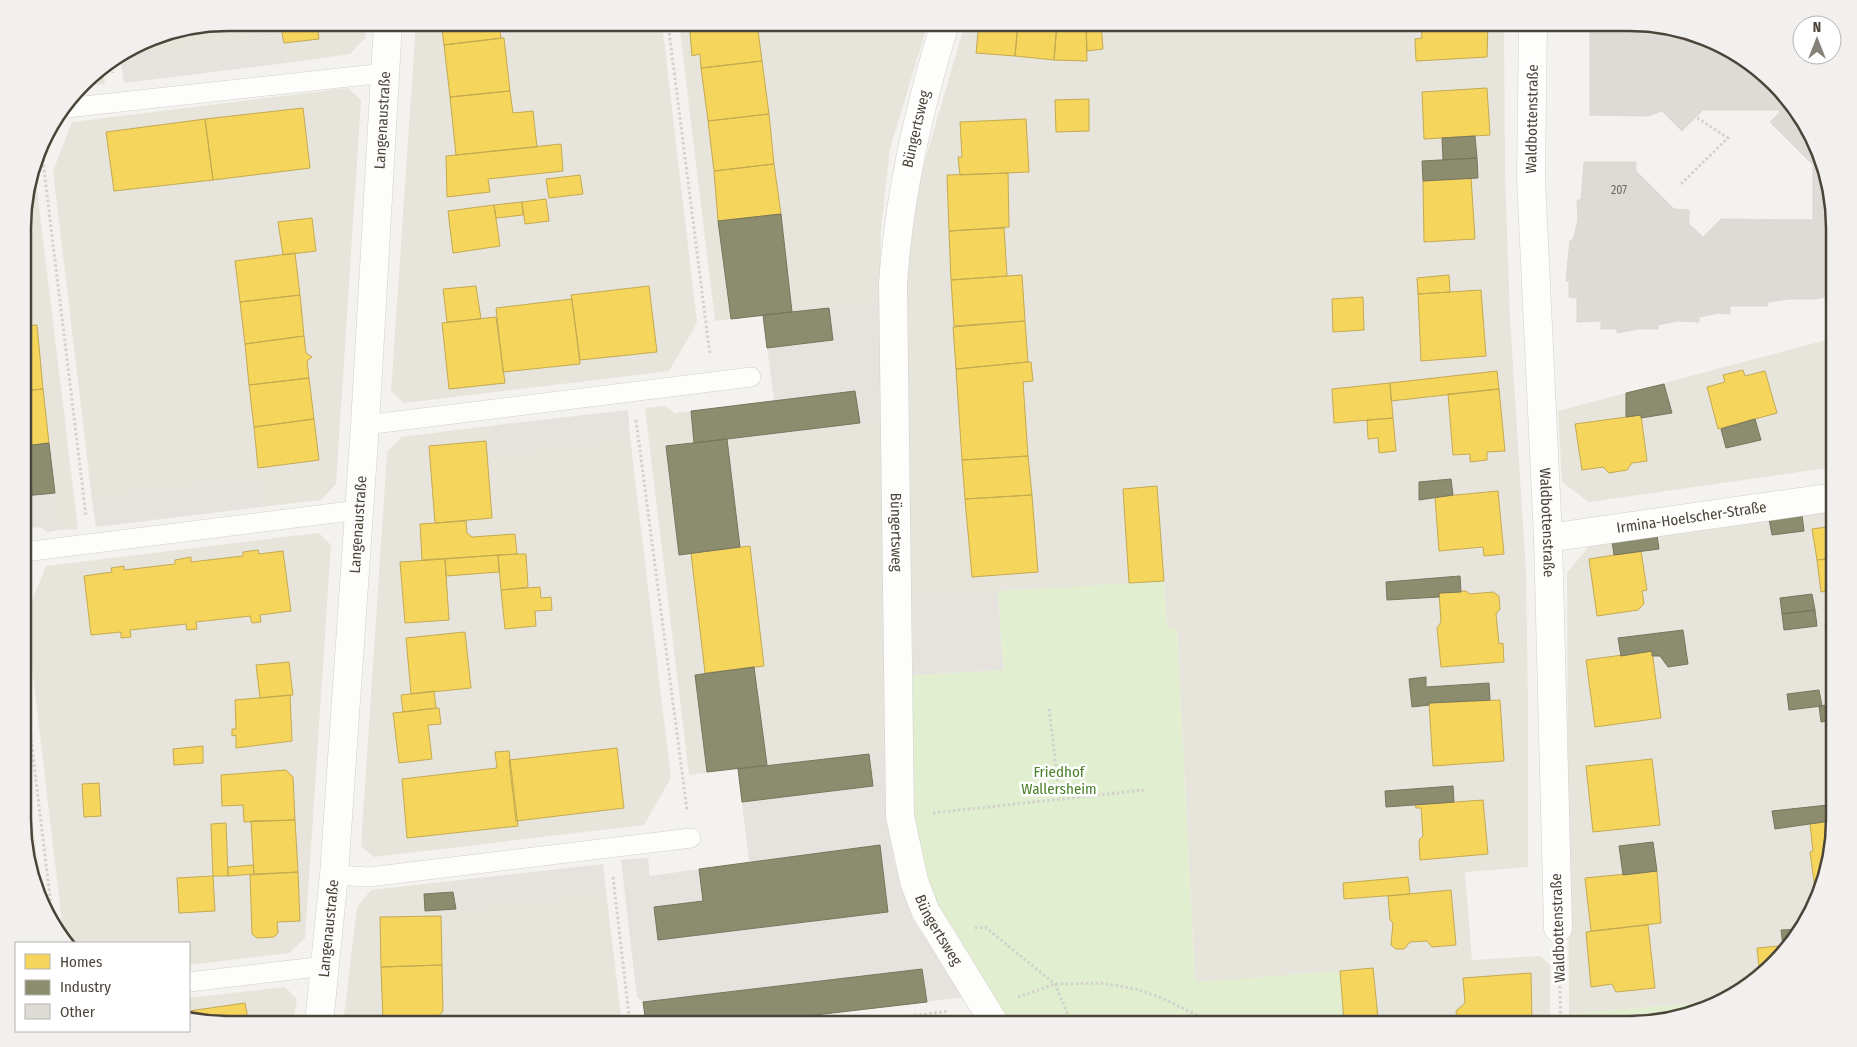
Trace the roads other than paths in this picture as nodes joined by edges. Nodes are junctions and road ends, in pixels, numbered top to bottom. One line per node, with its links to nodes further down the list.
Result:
1 (387, 31): 4 (street, Langenaustraße)
2 (942, 31): 17 (street, Büngertsweg)
3 (1533, 31): 10 (street, Waldbottenstraße)
4 (385, 73): 5 (lane); 7 (street, Langenaustraße)
5 (73, 107)
6 (750, 377): 7 (lane)
7 (365, 425): 9 (street, Langenaustraße)
8 (1826, 498): 10 (street, Irmina-Hoelscher-Straße)
9 (358, 510): 11 (lane); 13 (street, Langenaustraße)
10 (1548, 538): 14 (street, Waldbottenstraße)
11 (31, 551)
12 (690, 838): 13 (lane)
13 (334, 874): 15 (street, Langenaustraße)
14 (1558, 928)
15 (325, 966): 16 (lane); 18 (street, Langenaustraße)
16 (190, 982)
17 (990, 1015)
18 (320, 1016)

